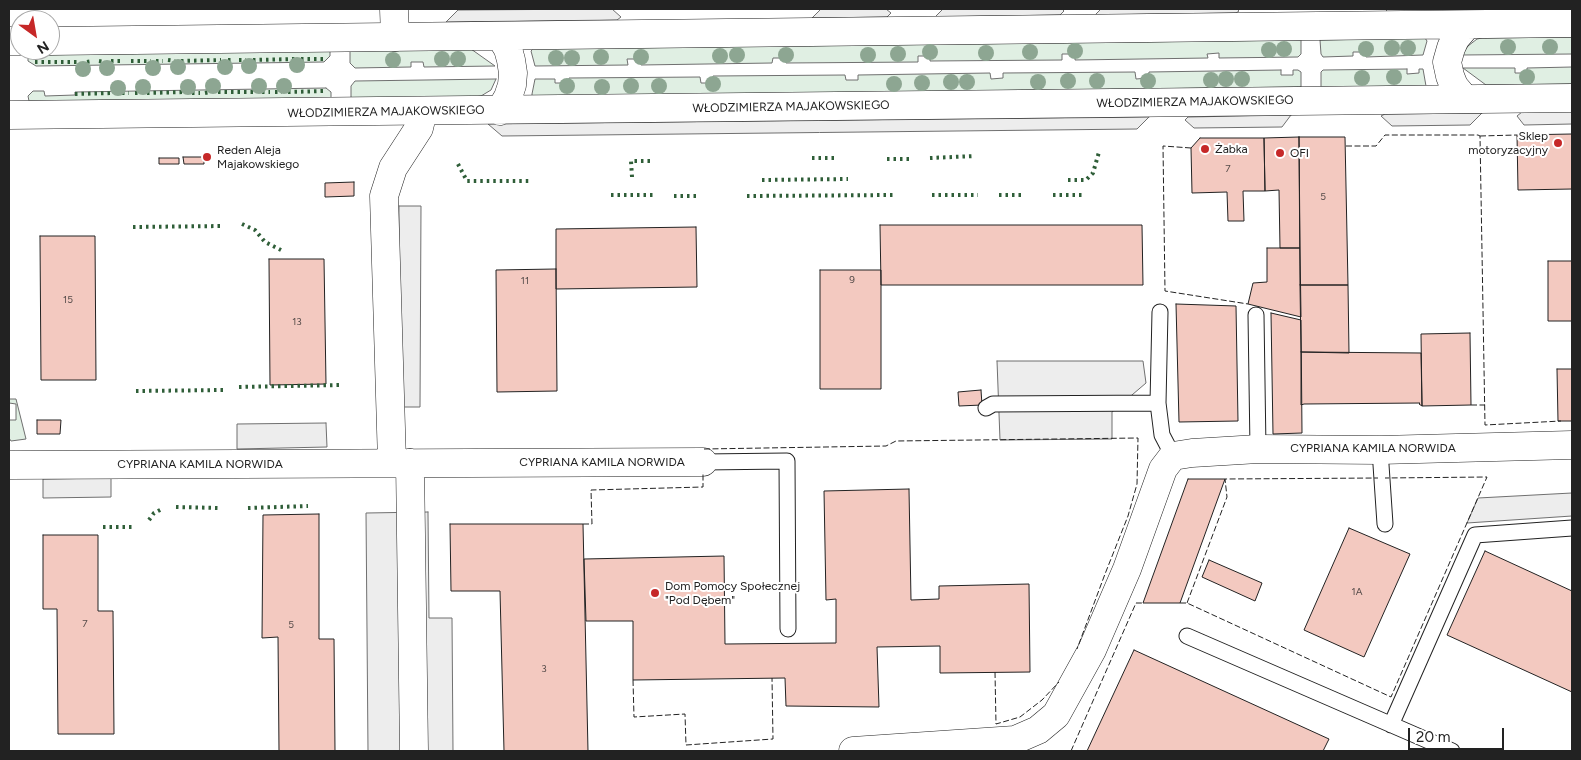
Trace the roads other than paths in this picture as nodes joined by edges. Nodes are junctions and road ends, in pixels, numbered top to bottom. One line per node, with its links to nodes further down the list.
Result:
1 (394, 9): 6 (street)
2 (1361, 17): 4 (street); 5 (street)
3 (1572, 23): 4 (street)
4 (1468, 25): 9 (street)
5 (500, 36): 6 (street); 11 (street)
6 (395, 37): 7 (street)
7 (60, 41)
8 (1572, 98): 9 (street, WŁODZIMIERZA MAJAKOWSKIEGO)
9 (1465, 99): 11 (street, WŁODZIMIERZA MAJAKOWSKIEGO)
10 (423, 111): 11 (street, WŁODZIMIERZA MAJAKOWSKIEGO); 12 (street, WŁODZIMIERZA MAJAKOWSKIEGO); 21 (street)
11 (500, 111)
12 (9, 115)
13 (1160, 312): 15 (lane)
14 (1256, 315): 18 (lane)
15 (1158, 403): 16 (lane); 20 (lane)
16 (986, 408)
17 (1572, 445): 19 (street, CYPRIANA KAMILA NORWIDA)
18 (1258, 449): 19 (street, CYPRIANA KAMILA NORWIDA); 20 (street, CYPRIANA KAMILA NORWIDA)
19 (1380, 450): 24 (lane)
20 (1173, 456): 31 (street)
21 (401, 462): 22 (street, CYPRIANA KAMILA NORWIDA); 23 (street, CYPRIANA KAMILA NORWIDA); 30 (street)
22 (704, 462): 26 (lane)
23 (9, 465)
24 (1385, 524)
25 (1572, 528): 28 (lane)
26 (788, 629)
27 (1187, 636): 28 (lane)
28 (1391, 725): 29 (lane)
29 (1432, 748): 32 (lane)
30 (414, 751)
31 (853, 751)
32 (1452, 751)

